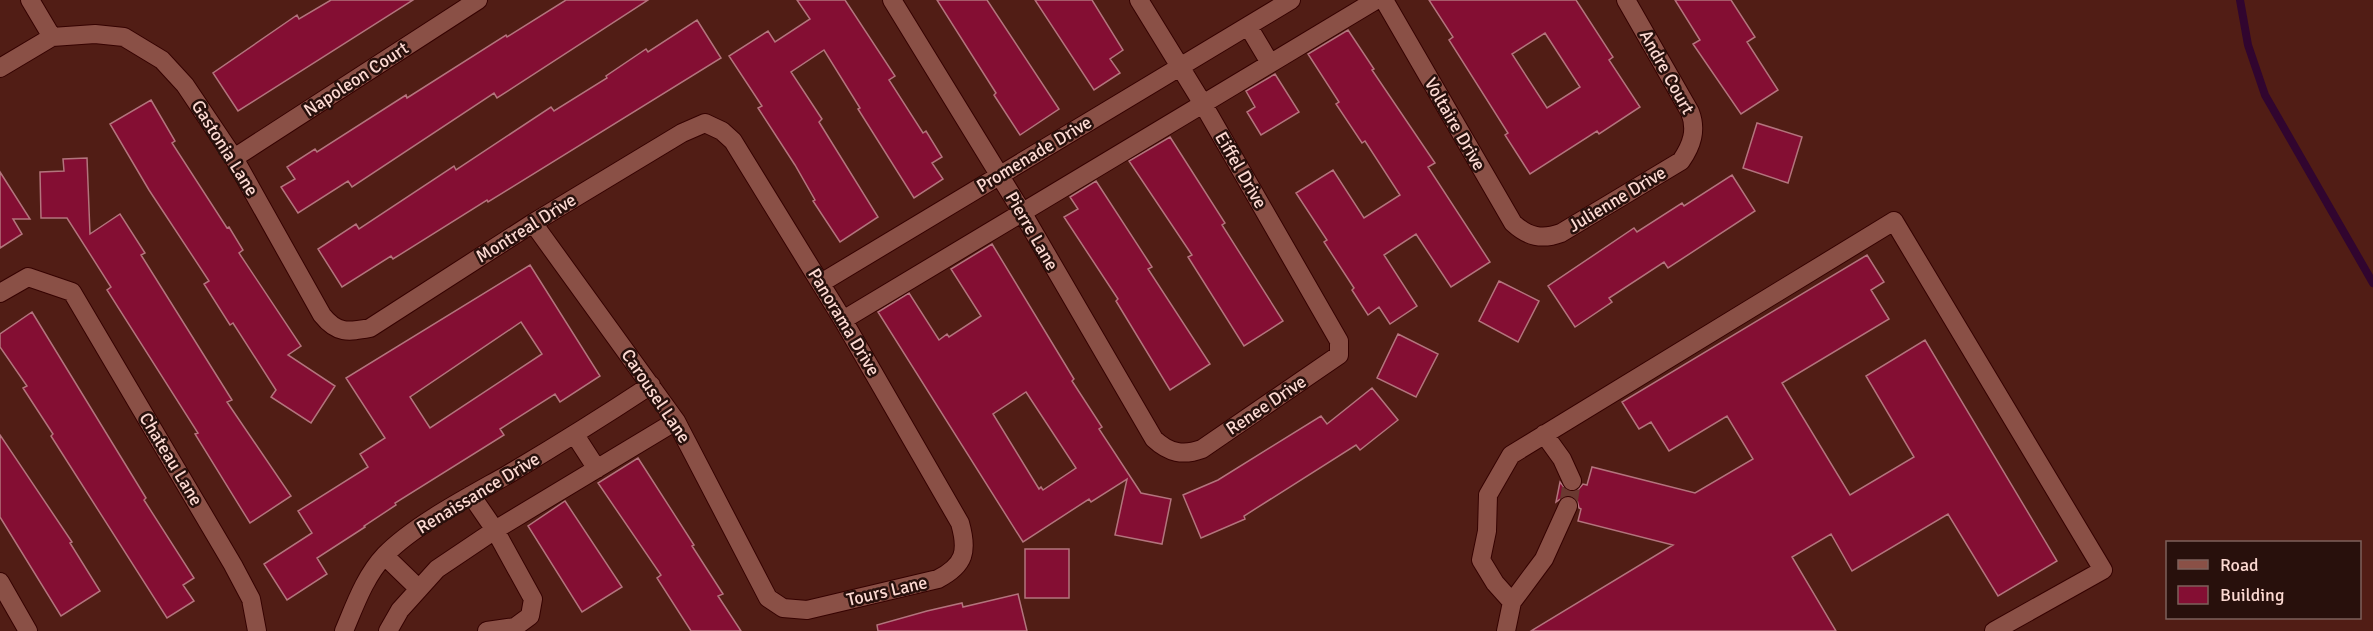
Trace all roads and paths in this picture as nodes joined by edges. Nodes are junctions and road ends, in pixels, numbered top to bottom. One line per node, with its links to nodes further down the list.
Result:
1 (30, 0): 10 (street)
2 (478, 0): 17 (street, Napoleon Court)
3 (892, 0): 18 (street, Pierre Lane)
4 (1139, 0): 12 (street, Eiffel Drive)
5 (1291, 0): 9 (street, Promenade Drive)
6 (1376, 0): 11 (street)
7 (1384, 0): 21 (street, Voltaire Drive)
8 (1626, 0): 16 (street, Andre Court)
9 (1248, 26): 11 (street); 12 (street, Promenade Drive)
10 (52, 37): 13 (street); 17 (street, Gastonia Lane)
11 (1270, 63): 14 (street)
12 (1180, 66): 14 (street, Eiffel Drive); 18 (street, Promenade Drive)
13 (0, 68)
14 (1203, 104): 19 (street); 26 (street, Eiffel Drive)
15 (705, 123): 20 (street, Montreal Drive); 22 (street, Panorama Drive)
16 (1690, 148): 21 (street, Julienne Drive)
17 (234, 158): 25 (street, Gastonia Lane)
18 (1000, 175): 19 (street, Pierre Lane); 22 (street, Promenade Drive)
19 (1022, 212): 24 (street); 31 (street, Pierre Lane)
20 (533, 223): 25 (street, Montreal Drive); 27 (street, Carousel Lane)
21 (1536, 237)
22 (821, 283): 24 (street, Panorama Drive)
23 (0, 293): 44 (street, Chateau Lane)
24 (843, 320): 37 (street, Panorama Drive)
25 (348, 332)
26 (1340, 341): 31 (street, Renee Drive)
27 (651, 385): 28 (street, Carousel Lane); 30 (street, Renaissance Drive)
28 (676, 421): 32 (street); 42 (street, Carousel Lane)
29 (1544, 434): 33 (street); 41 (street); 49 (street)
30 (575, 435): 32 (street); 34 (street, Renaissance Drive)
31 (1178, 453)
32 (597, 469): 36 (street)
33 (1572, 481)
34 (471, 495): 36 (street); 38 (street, Renaissance Drive)
35 (1568, 506): 41 (street)
36 (495, 530): 40 (street); 47 (street)
37 (964, 537): 42 (street, Tours Lane)
38 (385, 556): 40 (street); 45 (street, Renaissance Drive)
39 (0, 582): 43 (street)
40 (419, 589): 46 (street)
41 (1512, 602): 48 (street)
42 (783, 608)
43 (28, 631)
44 (257, 631)
45 (344, 631)
46 (388, 631)
47 (487, 631)
48 (1506, 631)
49 (1994, 631)

